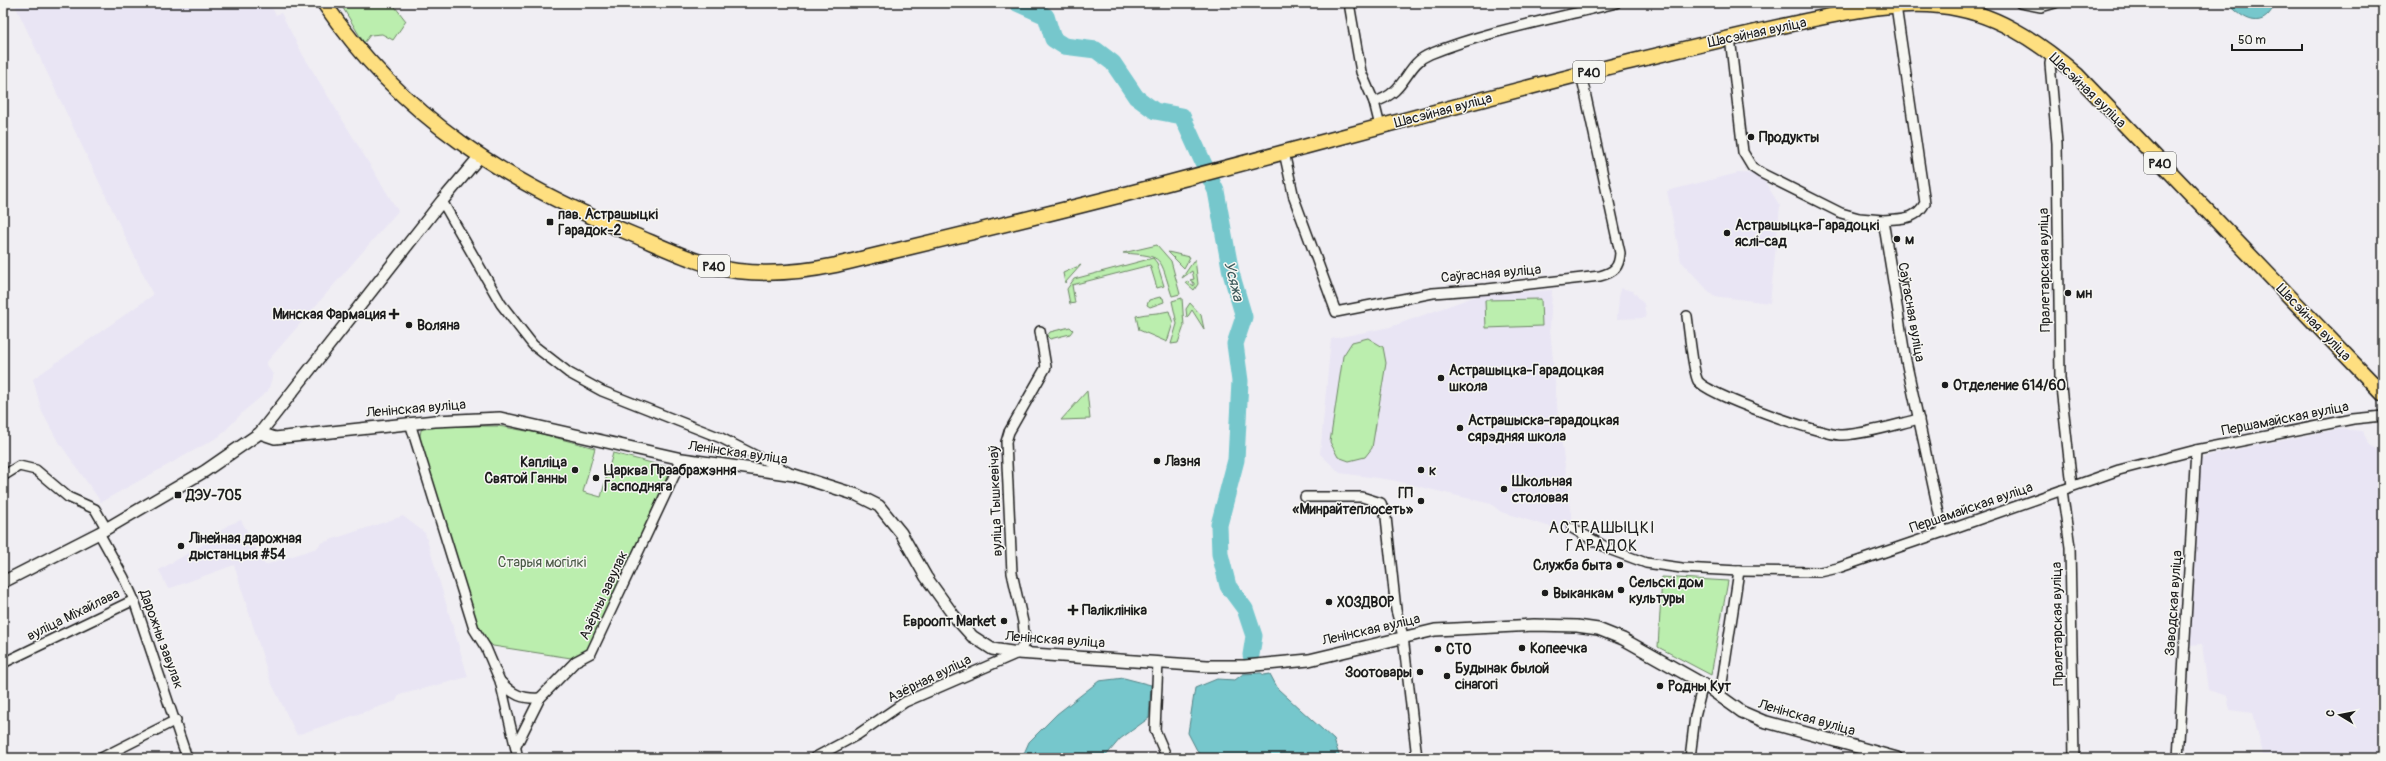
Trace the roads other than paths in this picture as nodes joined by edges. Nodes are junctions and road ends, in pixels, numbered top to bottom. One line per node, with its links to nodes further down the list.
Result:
1 (324, 3): 14 (main road, Р40)
2 (1349, 3): 11 (street)
3 (1616, 3): 11 (street)
4 (2020, 3): 5 (street)
5 (2055, 3)
6 (1915, 4): 7 (main road, Шасэйная вуліца / Р40); 9 (main road, Шасэйная вуліца / Р40)
7 (1896, 6): 8 (main road, Шасэйная вуліца / Р40); 16 (street)
8 (1730, 37): 10 (main road, Шасэйная вуліца / Р40); 16 (street)
9 (2052, 54): 19 (main road, Шасэйная вуліца / Р40); 28 (street, Пралетарская вуліца)
10 (1581, 74): 12 (main road, Шасэйная вуліца / Р40); 13 (street, Саўгасная вуліца)
11 (1374, 102): 12 (street)
12 (1380, 126): 13 (main road, Шасэйная вуліца / Р40)
13 (1284, 152): 14 (main road, Шасэйная вуліца / Р40)
14 (480, 156): 15 (street)
15 (442, 201): 23 (street); 26 (street)
16 (1884, 220): 21 (street, Саўгасная вуліца)
17 (1687, 316): 21 (street)
18 (1040, 331): 38 (street, вуліца Тышкевічаў)
19 (2383, 394)
20 (2383, 416): 24 (street, Першамайская вуліца)
21 (1919, 419): 33 (street, Саўгасная вуліца)
22 (410, 423): 23 (street, Ленінская вуліца); 25 (street, Ленінская вуліца); 41 (street)
23 (260, 433): 32 (street)
24 (2196, 450): 28 (street, Першамайская вуліца); 56 (street, Заводская вуліца)
25 (682, 459): 26 (street, Ленінская вуліца); 44 (street, Азёрны завулак)
26 (794, 475): 38 (street, Ленінская вуліца)
27 (3, 476): 32 (street, Дарожны завулак)
28 (2072, 486): 29 (street, Першамайская вуліца)
29 (2062, 490): 33 (street, Першамайская вуліца); 55 (street, Пралетарская вуліца)
30 (1305, 497): 37 (street)
31 (1572, 528): 34 (street, Першамайская вуліца)
32 (103, 531): 35 (street); 36 (street, Дарожны завулак)
33 (1943, 532): 34 (street, Першамайская вуліца)
34 (1739, 571): 43 (street)
35 (3, 582)
36 (134, 600): 40 (street, вуліца Міхайлава); 45 (street, Дарожны завулак)
37 (1403, 636): 39 (street, Ленінская вуліца); 42 (street, Ленінская вуліца); 52 (street)
38 (1018, 653): 39 (street, Ленінская вуліца); 50 (street, Азёрная вуліца)
39 (1158, 662): 51 (street)
40 (3, 664)
41 (500, 681): 44 (street); 46 (street)
42 (1703, 684): 43 (street, Ленінская вуліца); 53 (street)
43 (1720, 696): 54 (street, Ленінская вуліца)
44 (540, 698): 46 (street, Азёрны завулак)
45 (176, 720): 47 (street); 48 (street, Дарожны завулак)
46 (516, 746): 49 (street)
47 (101, 758)
48 (187, 758)
49 (518, 758)
50 (814, 758)
51 (1166, 758)
52 (1417, 758)
53 (1690, 758)
54 (1897, 758)
55 (2074, 758)
56 (2178, 758)

